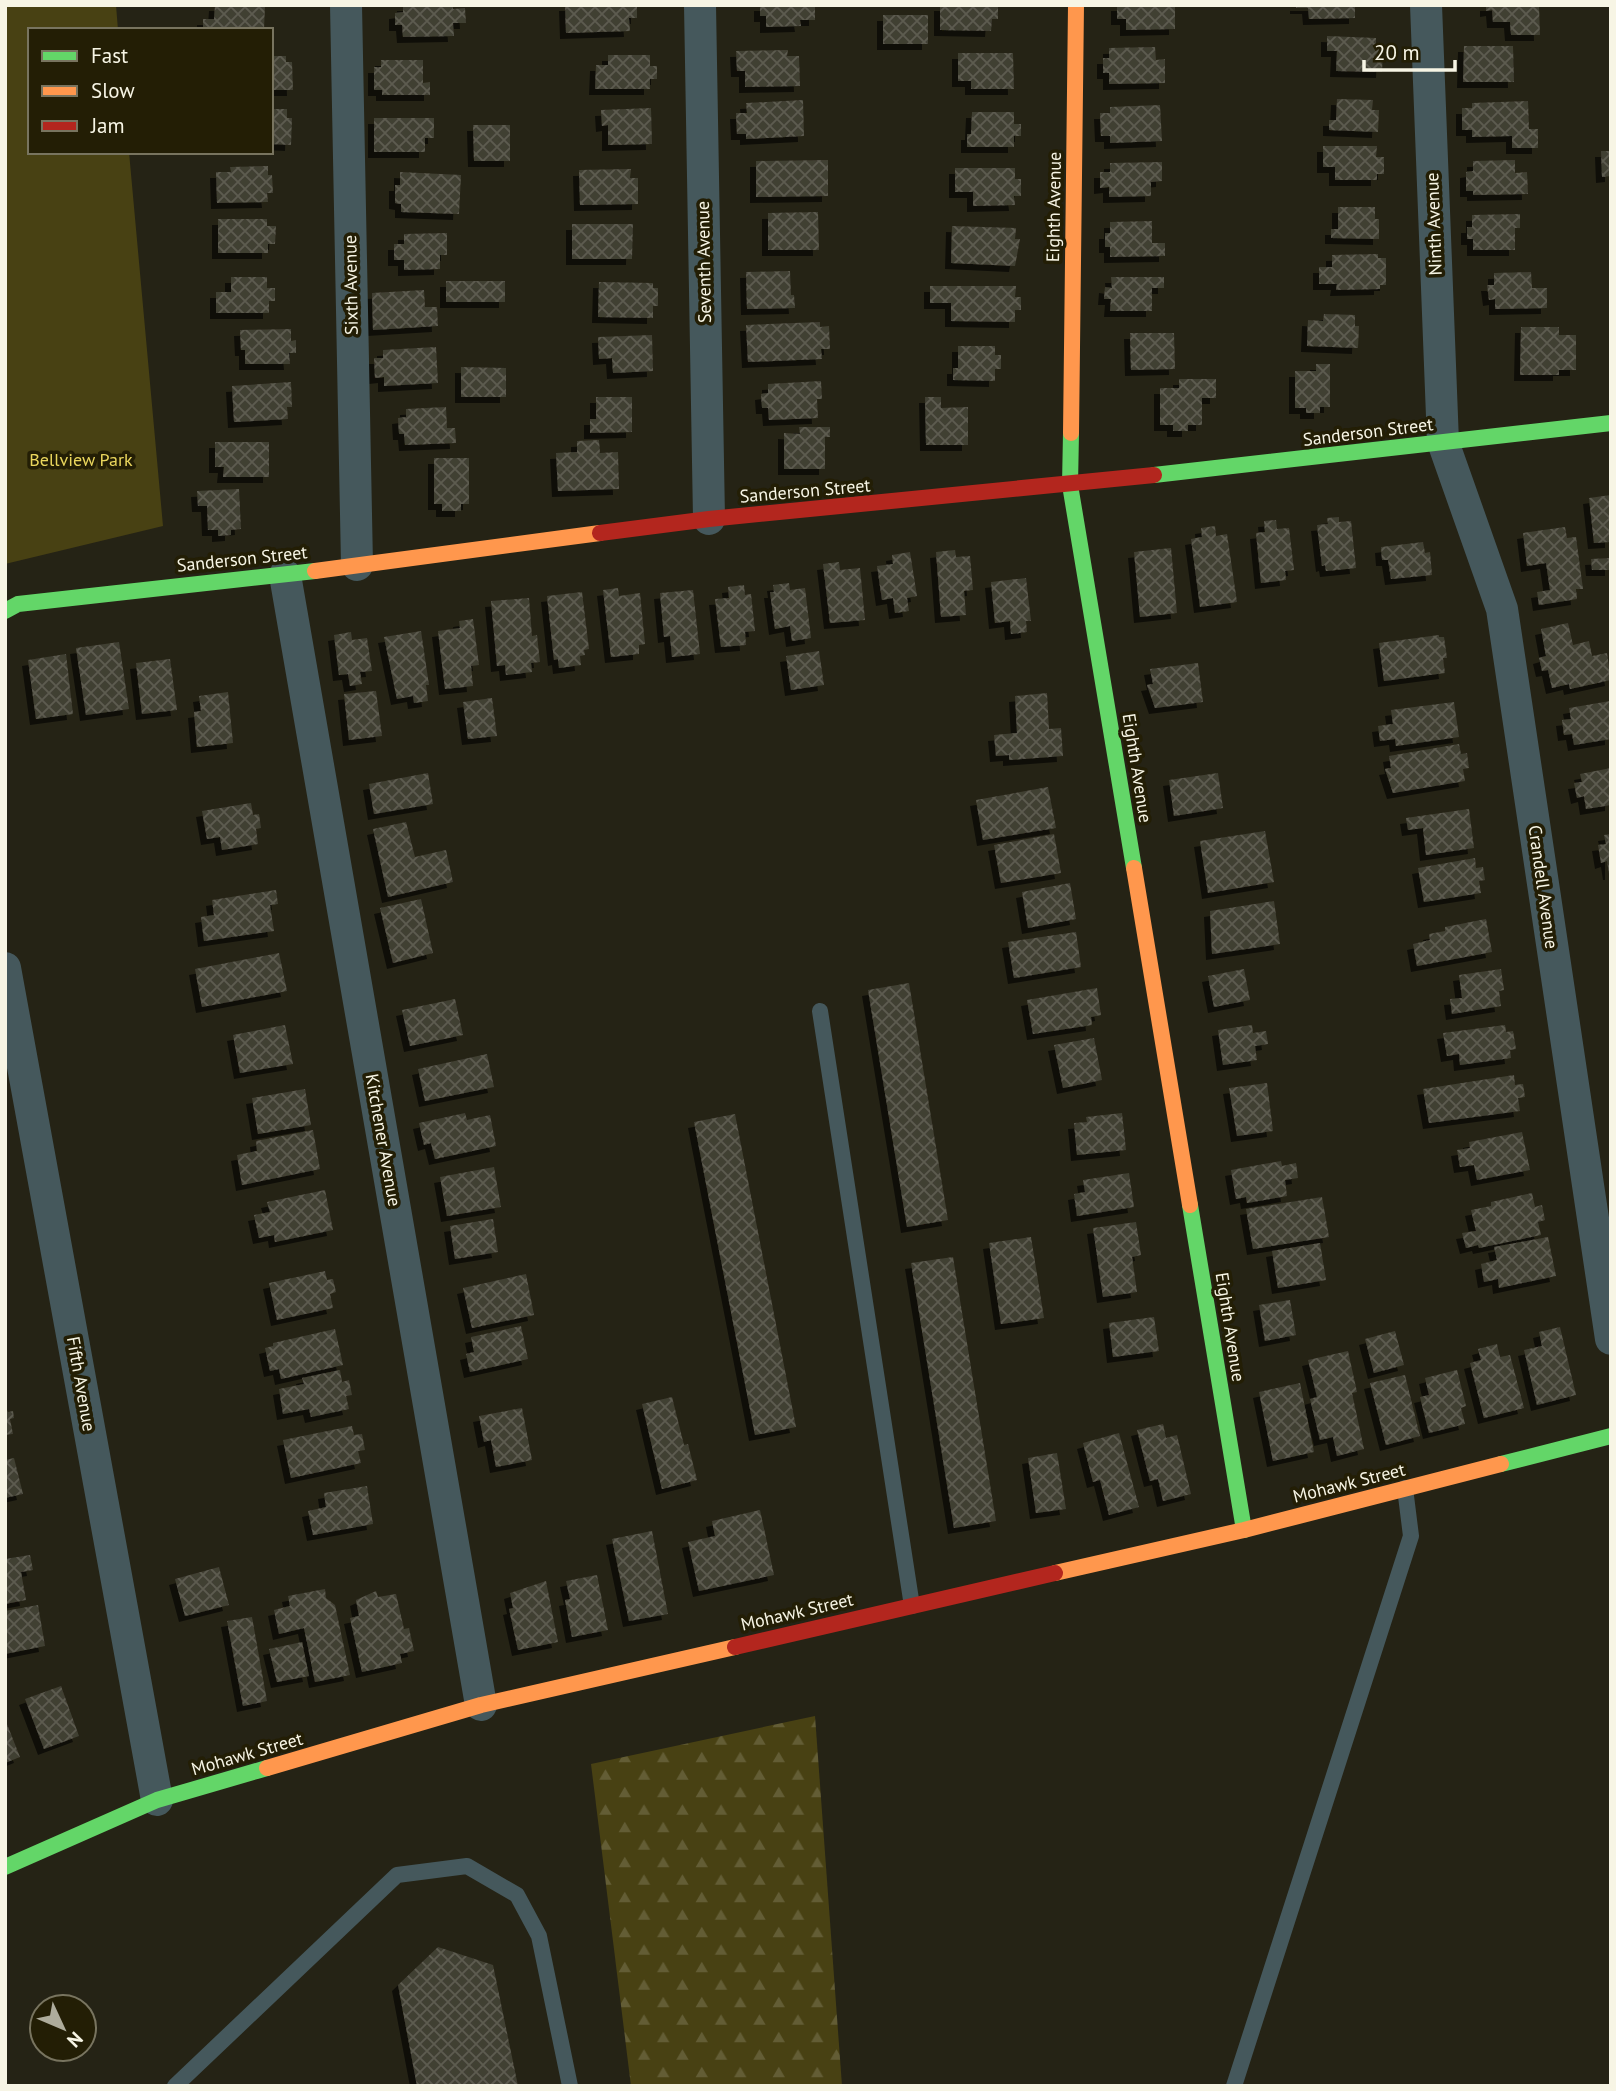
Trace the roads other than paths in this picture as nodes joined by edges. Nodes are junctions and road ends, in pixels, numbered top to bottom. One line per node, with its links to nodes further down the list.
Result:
1 (346, 5): 9 (street, Sixth Avenue)
2 (700, 5): 8 (street, Seventh Avenue)
3 (1076, 5): 7 (street, Eighth Avenue)
4 (1426, 5): 6 (street, Ninth Avenue)
5 (1611, 424): 6 (street, Sanderson Street)
6 (1443, 443): 7 (street, Sanderson Street); 14 (street, Crandell Avenue)
7 (1070, 485): 8 (street, Sanderson Street); 17 (street, Eighth Avenue)
8 (709, 519): 9 (street, Sanderson Street)
9 (357, 565): 10 (street, Sanderson Street)
10 (285, 575): 11 (street, Sanderson Street); 19 (street, Kitchener Avenue)
11 (5, 611)
12 (5, 968): 20 (street, Fifth Avenue)
13 (820, 1011): 18 (lane)
14 (1611, 1339)
15 (1611, 1436): 16 (street, Mohawk Street)
16 (1405, 1488): 17 (street, Mohawk Street); 24 (lane)
17 (1244, 1530): 18 (street, Mohawk Street)
18 (912, 1606): 19 (street, Mohawk Street)
19 (481, 1705): 20 (street, Mohawk Street)
20 (157, 1800): 21 (street, Mohawk Street)
21 (5, 1867)
22 (175, 2086): 23 (lane)
23 (569, 2086)
24 (1234, 2086)

